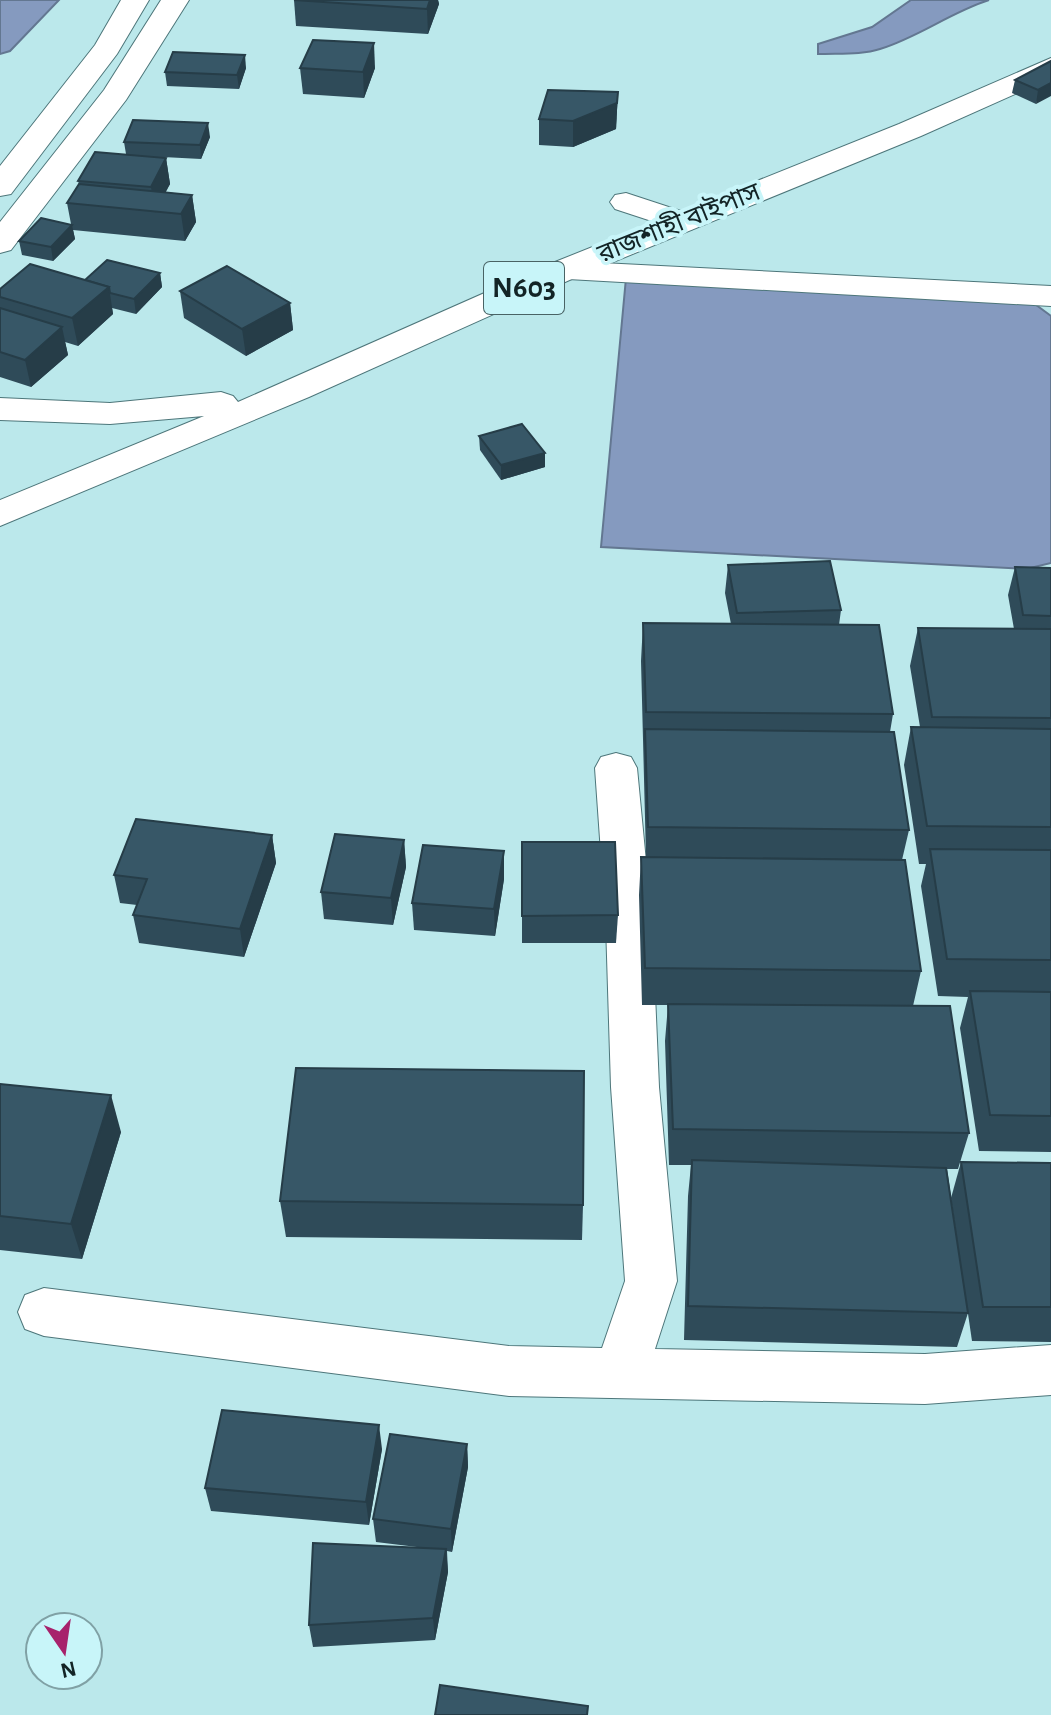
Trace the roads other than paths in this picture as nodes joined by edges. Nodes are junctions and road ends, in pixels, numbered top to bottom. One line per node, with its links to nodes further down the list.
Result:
1 (135, 0): 4 (main road)
2 (175, 0): 7 (main road)
3 (1051, 67): 6 (main road, রাজশাহী বাইপাস / N603)
4 (0, 187)
5 (626, 202): 6 (main road)
6 (682, 222): 8 (main road, রাজশাহী বাইপাস / N603)
7 (0, 243)
8 (562, 271): 9 (main road); 10 (main road, রাজশাহী বাইপাস / N603)
9 (1051, 296)
10 (297, 390): 11 (main road); 12 (main road, রাজশাহী বাইপাস / N603)
11 (0, 409)
12 (0, 514)
13 (616, 768): 16 (main road)
14 (44, 1312): 16 (main road)
15 (1051, 1370): 16 (main road)
16 (620, 1373)

